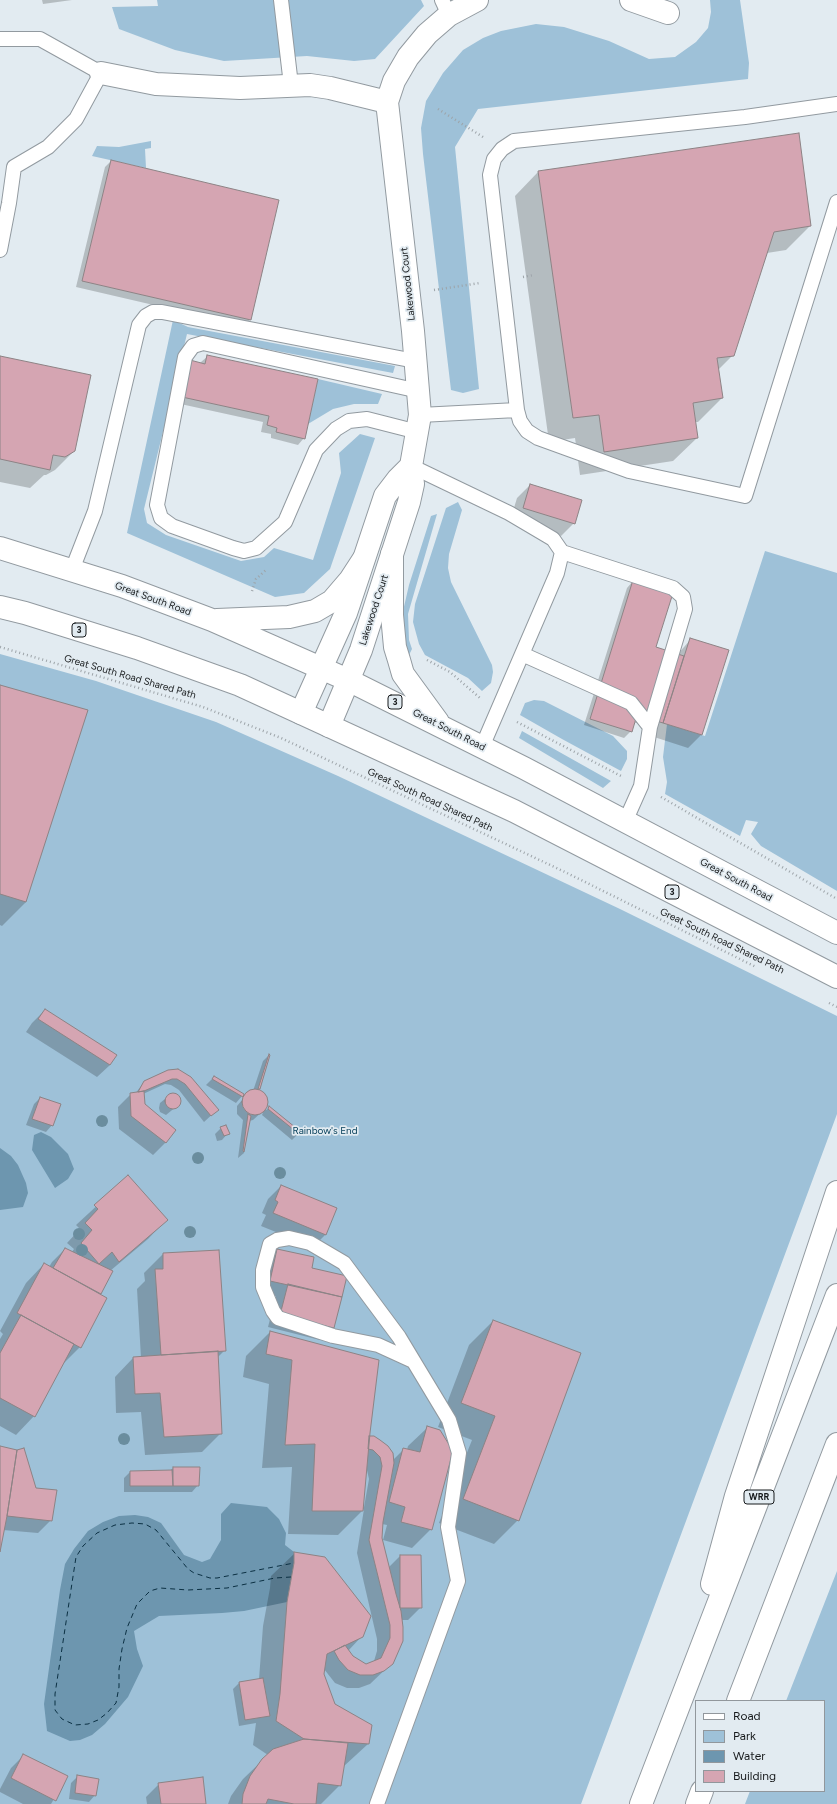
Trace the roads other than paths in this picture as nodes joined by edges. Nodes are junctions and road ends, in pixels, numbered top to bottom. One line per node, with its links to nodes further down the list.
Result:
1 (281, 0): 8 (lane)
2 (477, 0): 4 (main road, Lakewood Court)
3 (631, 0): 5 (main road)
4 (445, 7): 9 (main road, Lakewood Court)
5 (668, 12)
6 (0, 39): 7 (lane)
7 (101, 73): 8 (main road); 12 (lane)
8 (291, 85): 9 (main road)
9 (387, 102): 13 (main road, Lakewood Court)
10 (837, 104): 15 (lane)
11 (837, 202): 15 (lane)
12 (0, 250)
13 (415, 361): 14 (main road, Lakewood Court); 22 (lane)
14 (419, 391): 16 (main road, Lakewood Court); 16 (lane)
15 (516, 410): 16 (lane)
16 (419, 424): 17 (main road, Lakewood Court)
17 (411, 466): 19 (lane); 20 (main road, Lakewood Court); 21 (main road)
18 (0, 548): 22 (main road, Great South Road / 3)
19 (562, 552): 25 (lane); 31 (lane)
20 (392, 554): 27 (main road, Lakewood Court); 29 (main road)
21 (363, 560): 24 (main road); 26 (main road)
22 (72, 570): 24 (main road, Great South Road / 3)
23 (0, 607): 28 (main road, 3)
24 (212, 620): 26 (main road, Great South Road / 3)
25 (522, 654): 31 (lane); 32 (lane)
26 (321, 668): 27 (main road, Great South Road / 3); 28 (main road)
27 (348, 680): 29 (main road, Great South Road / 3); 30 (main road, Lakewood Court)
28 (301, 714): 30 (main road, 3)
29 (441, 725): 32 (main road, Great South Road / 3)
30 (329, 726): 35 (main road, 3)
31 (650, 727): 33 (lane)
32 (482, 747): 33 (main road, Great South Road / 3)
33 (625, 822): 34 (main road, Great South Road / 3)
34 (837, 933)
35 (833, 975)
36 (837, 1192): 42 (main road)
37 (837, 1295): 42 (main road, WRR)
38 (413, 1360): 38 (lane); 45 (lane)
39 (837, 1444): 41 (main road)
40 (837, 1484): 41 (main road)
41 (766, 1630): 43 (main road)
42 (681, 1699): 46 (main road, WRR)
43 (738, 1700)
44 (702, 1792): 47 (main road)
45 (377, 1804)
46 (641, 1804)
47 (697, 1804)

